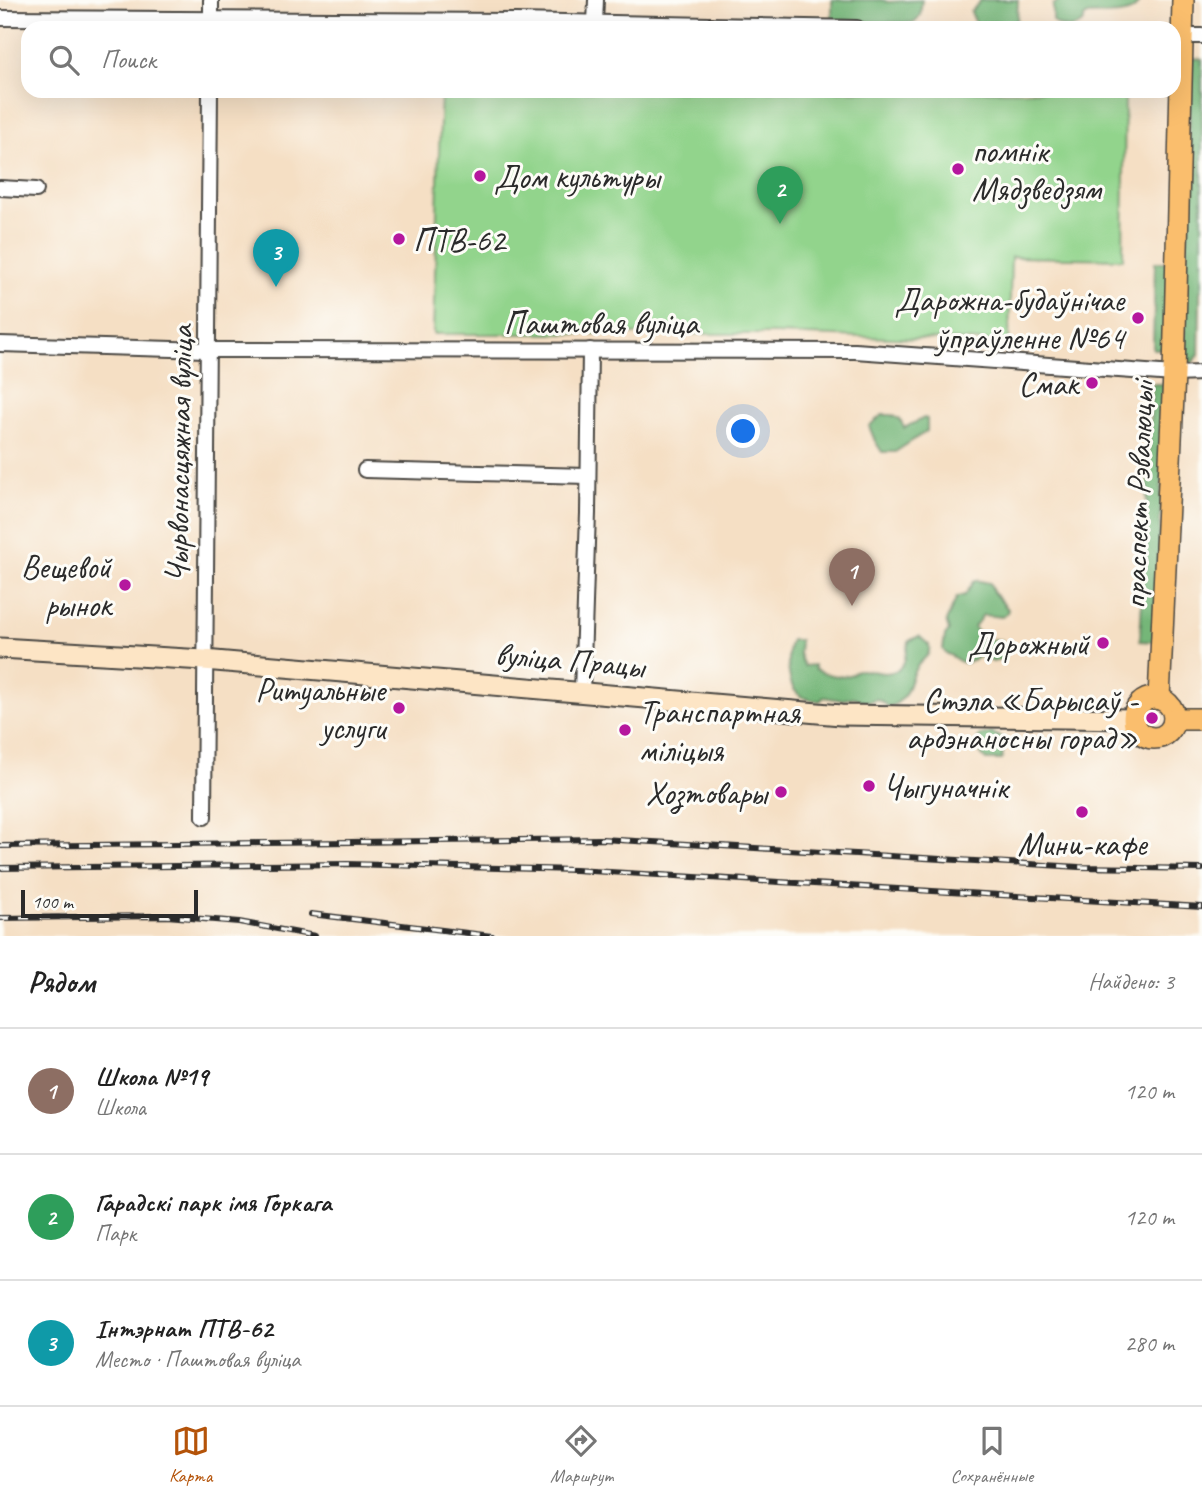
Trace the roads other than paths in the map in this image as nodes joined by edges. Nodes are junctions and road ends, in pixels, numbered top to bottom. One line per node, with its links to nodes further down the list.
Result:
1 (211, 0): 6 (street)
2 (596, 0): 9 (street)
3 (1183, 0): 10 (main road, праспект Рэвалюцыі)
4 (0, 18): 5 (street)
5 (106, 21)
6 (211, 21)
7 (358, 21): 8 (street)
8 (470, 21)
9 (596, 21)
10 (1186, 36): 18 (main road, праспект Рэвалюцыі)
11 (211, 98): 15 (street, Чырвонасцяжная вуліца)
12 (0, 188): 13 (street)
13 (36, 190)
14 (0, 344): 15 (street, Паштовая вуліца)
15 (207, 350): 16 (street, Паштовая вуліца); 22 (street, Чырвонасцяжная вуліца)
16 (590, 350): 18 (street, Паштовая вуліца); 20 (street)
17 (1202, 373): 18 (street, Паштовая вуліца)
18 (1174, 374): 24 (main road, праспект Рэвалюцыі)
19 (365, 470): 20 (street)
20 (589, 476): 23 (street)
21 (0, 648): 22 (main road, вуліца Працы)
22 (204, 660): 23 (main road, вуліца Працы); 28 (street, Чырвонасцяжная вуліца)
23 (582, 692): 25 (main road, вуліца Працы)
24 (1159, 699): 25 (main road); 26 (main road)
25 (1134, 719): 26 (main road)
26 (1174, 719): 27 (main road)
27 (1202, 719)
28 (204, 817)

